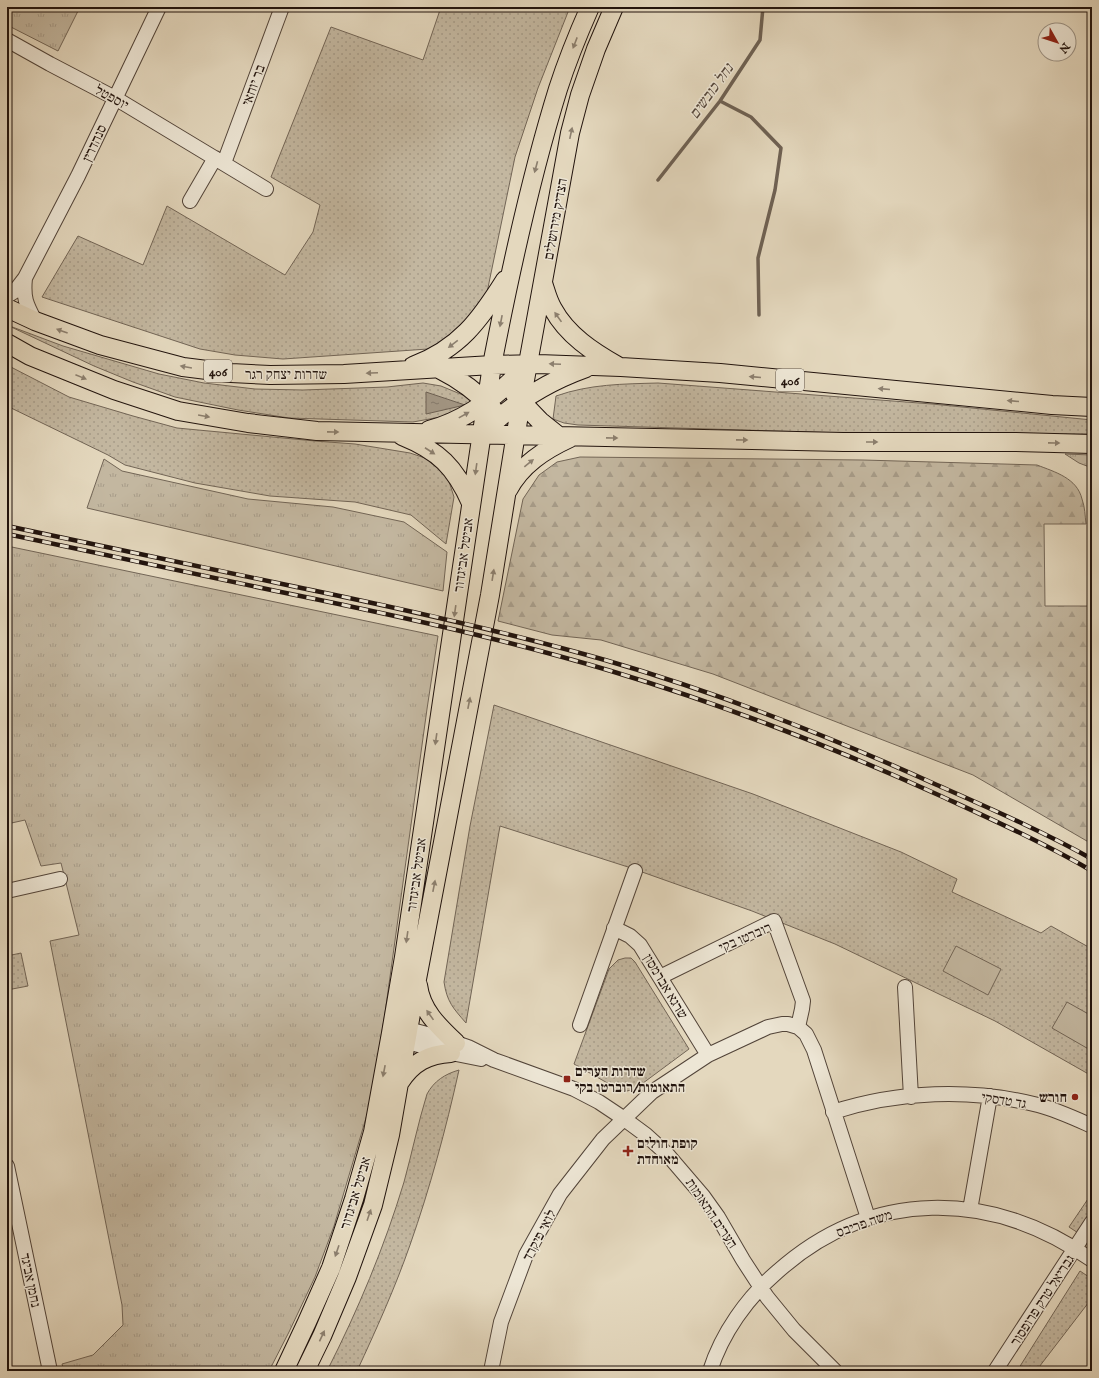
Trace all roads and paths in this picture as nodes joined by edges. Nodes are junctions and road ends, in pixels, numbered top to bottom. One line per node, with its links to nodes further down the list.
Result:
1 (159, 7): 6 (street, סנהדרין)
2 (282, 7): 7 (street, בר יוחאי)
3 (590, 7): 10 (main road, הצדיק מירושלים, one-way to 10)
4 (614, 7): 12 (main road, הצדיק מירושלים, one-way to 4)
5 (7, 40): 6 (street, יוספטל)
6 (115, 98): 7 (street, יוספטל); 11 (street, סנהדרין)
7 (219, 161): 8 (street, יוספטל); 9 (street)
8 (266, 189)
9 (190, 201)
10 (511, 269): 18 (main road, הצדיק מירושלים, one-way to 18); 22 (main road, one-way to 22)
11 (25, 278): 13 (street, סנהדרין); 15 (street, סנהדרין)
12 (543, 283): 17 (main road, הצדיק מירושלים); 20 (main road, one-way to 12)
13 (7, 296)
14 (7, 308): 15 (main road, שדרות יצחק רגר / 406)
15 (34, 321): 22 (main road, שדרות יצחק רגר / 406, one-way to 15)
16 (7, 343): 28 (main road, one-way to 28)
17 (528, 364): 18 (main road, שדרות יצחק רגר / 406); 19 (main road, 406, one-way to 17); 23 (main road); 25 (main road, הצדיק מירושלים)
18 (492, 365): 21 (main road, שדרות יצחק רגר / 406); 23 (main road); 24 (main road, אביטל אביגדור)
19 (592, 366): 20 (main road, 406); 25 (main road)
20 (621, 367): 26 (main road, 406, one-way to 20)
21 (439, 369): 22 (main road, שדרות יצחק רגר / 406); 24 (main road)
22 (400, 371)
23 (507, 385): 24 (main road); 25 (main road)
24 (486, 401): 27 (main road); 29 (main road, one-way to 24); 30 (main road, אביטל אביגדור)
25 (521, 402): 27 (main road); 31 (main road, הצדיק מירושלים); 32 (main road)
26 (1092, 407)
27 (500, 417): 30 (main road); 31 (main road)
28 (395, 433): 29 (main road); 35 (main road, one-way to 35)
29 (414, 434): 30 (main road)
30 (481, 435): 31 (main road); 35 (main road, אביטל אביגדור, one-way to 35)
31 (515, 436): 32 (main road); 34 (main road, אביטל אביגדור)
32 (566, 437): 33 (main road, one-way to 33); 34 (main road, one-way to 32)
33 (1092, 444)
34 (506, 494): 41 (main road, אביטל אביגדור, one-way to 34)
35 (471, 503): 45 (main road, אביטל אביגדור, one-way to 45)
36 (635, 872): 39 (street)
37 (60, 879): 38 (street)
38 (7, 891)
39 (614, 928): 40 (street, שרגא אברמסון); 43 (street)
40 (660, 977): 44 (street, רוברטו בקי); 47 (street, שרגא אברמסון)
41 (417, 979): 45 (main road, אביטל אביגדור); 46 (main road, one-way to 41)
42 (905, 987): 50 (street)
43 (580, 1025)
44 (798, 1027): 47 (street); 51 (street)
45 (402, 1035): 46 (street, הערים התאומות); 48 (main road, אביטל אביגדור); 62 (main road, אביטל אביגדור, one-way to 62)
46 (453, 1048): 48 (main road); 52 (street, הערים התאומות)
47 (708, 1055): 52 (street)
48 (399, 1083): 63 (main road, אביטל אביגדור, one-way to 48)
49 (990, 1096): 50 (street, גד טדסקי); 53 (street, גד טדסקי); 55 (street)
50 (911, 1097): 51 (street, גד טדסקי)
51 (833, 1112): 56 (street)
52 (625, 1119): 60 (street, הערים התאומות); 64 (street, לואי פיקרד)
53 (1092, 1126)
54 (7, 1166): 61 (street, נחמן אביגד)
55 (970, 1210): 56 (street, משה פריבס); 58 (street, משה פריבס)
56 (868, 1218): 60 (street, משה פריבס)
57 (1092, 1222): 58 (street, גבריאל טרק פרופסור)
58 (1076, 1248): 59 (street, משה פריבס); 67 (street, גבריאל טרק פרופסור)
59 (1092, 1260)
60 (760, 1287): 65 (street, משה פריבס); 66 (street, הערים התאומות)
61 (50, 1371)
62 (284, 1371)
63 (304, 1371)
64 (491, 1371)
65 (710, 1371)
66 (835, 1371)
67 (995, 1371)

